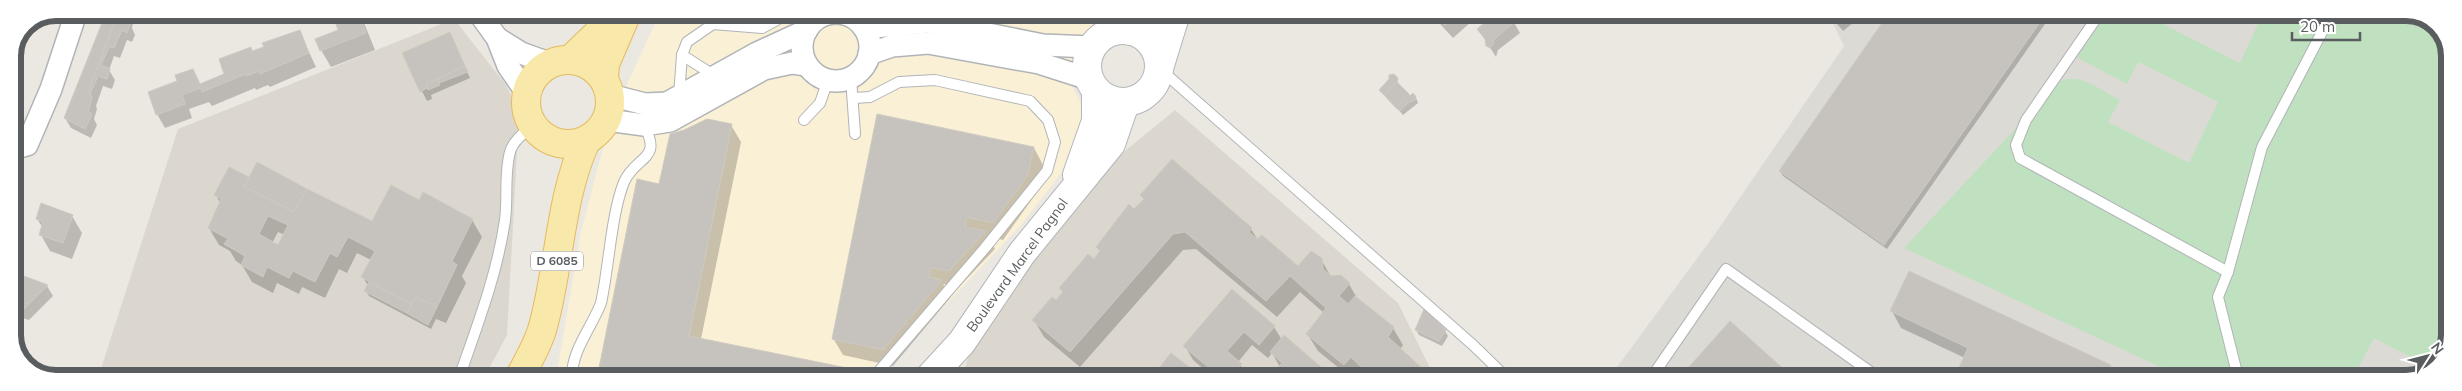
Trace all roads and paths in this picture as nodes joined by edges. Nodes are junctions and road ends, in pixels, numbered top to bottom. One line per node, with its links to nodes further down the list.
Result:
1 (73, 21): 36 (street)
2 (485, 21): 15 (street)
3 (606, 21): 19 (main road)
4 (623, 21): 28 (main road)
5 (773, 21): 18 (lane)
6 (816, 21): 13 (street)
7 (855, 21): 17 (street)
8 (918, 21): 16 (street)
9 (1144, 21): 14 (street)
10 (1174, 21): 21 (street)
11 (2094, 22): 38 (lane)
12 (2327, 22): 38 (lane)
13 (807, 30): 20 (street); 22 (street)
14 (1131, 31): 16 (street); 21 (street)
15 (497, 38): 19 (street); 26 (street)
16 (1091, 47): 24 (street)
17 (869, 54): 24 (street); 25 (street)
18 (682, 55): 22 (lane); 27 (lane)
19 (560, 61): 26 (main road); 28 (main road)
20 (807, 65): 23 (street); 31 (street)
21 (1160, 68): 29 (street); 47 (lane)
22 (715, 76): 27 (street)
23 (828, 80): 25 (street); 30 (lane)
24 (1092, 86): 29 (street); 37 (street, Boulevard Marcel Pagnol)
25 (852, 88): 33 (lane); 44 (lane)
26 (526, 92): 32 (main road)
27 (679, 97): 28 (street)
28 (607, 98): 31 (street); 34 (main road)
29 (1124, 103): 37 (street, Boulevard Marcel Pagnol)
30 (804, 120)
31 (644, 125): 43 (lane)
32 (532, 126): 35 (main road); 40 (lane)
33 (855, 134)
34 (586, 141): 35 (main road); 42 (main road, D 6085)
35 (555, 143): 41 (main road, D 6085)
36 (21, 147)
37 (1073, 189): 39 (street, Boulevard Marcel Pagnol)
38 (2228, 272): 50 (lane)
39 (962, 342): 45 (street, Boulevard Marcel Pagnol); 46 (street, Boulevard Marcel Pagnol)
40 (463, 369)
41 (509, 369)
42 (523, 369)
43 (572, 369)
44 (880, 369)
45 (937, 369)
46 (957, 369)
47 (1498, 370)
48 (1657, 370): 49 (lane)
49 (1867, 370)
50 (2235, 370)

